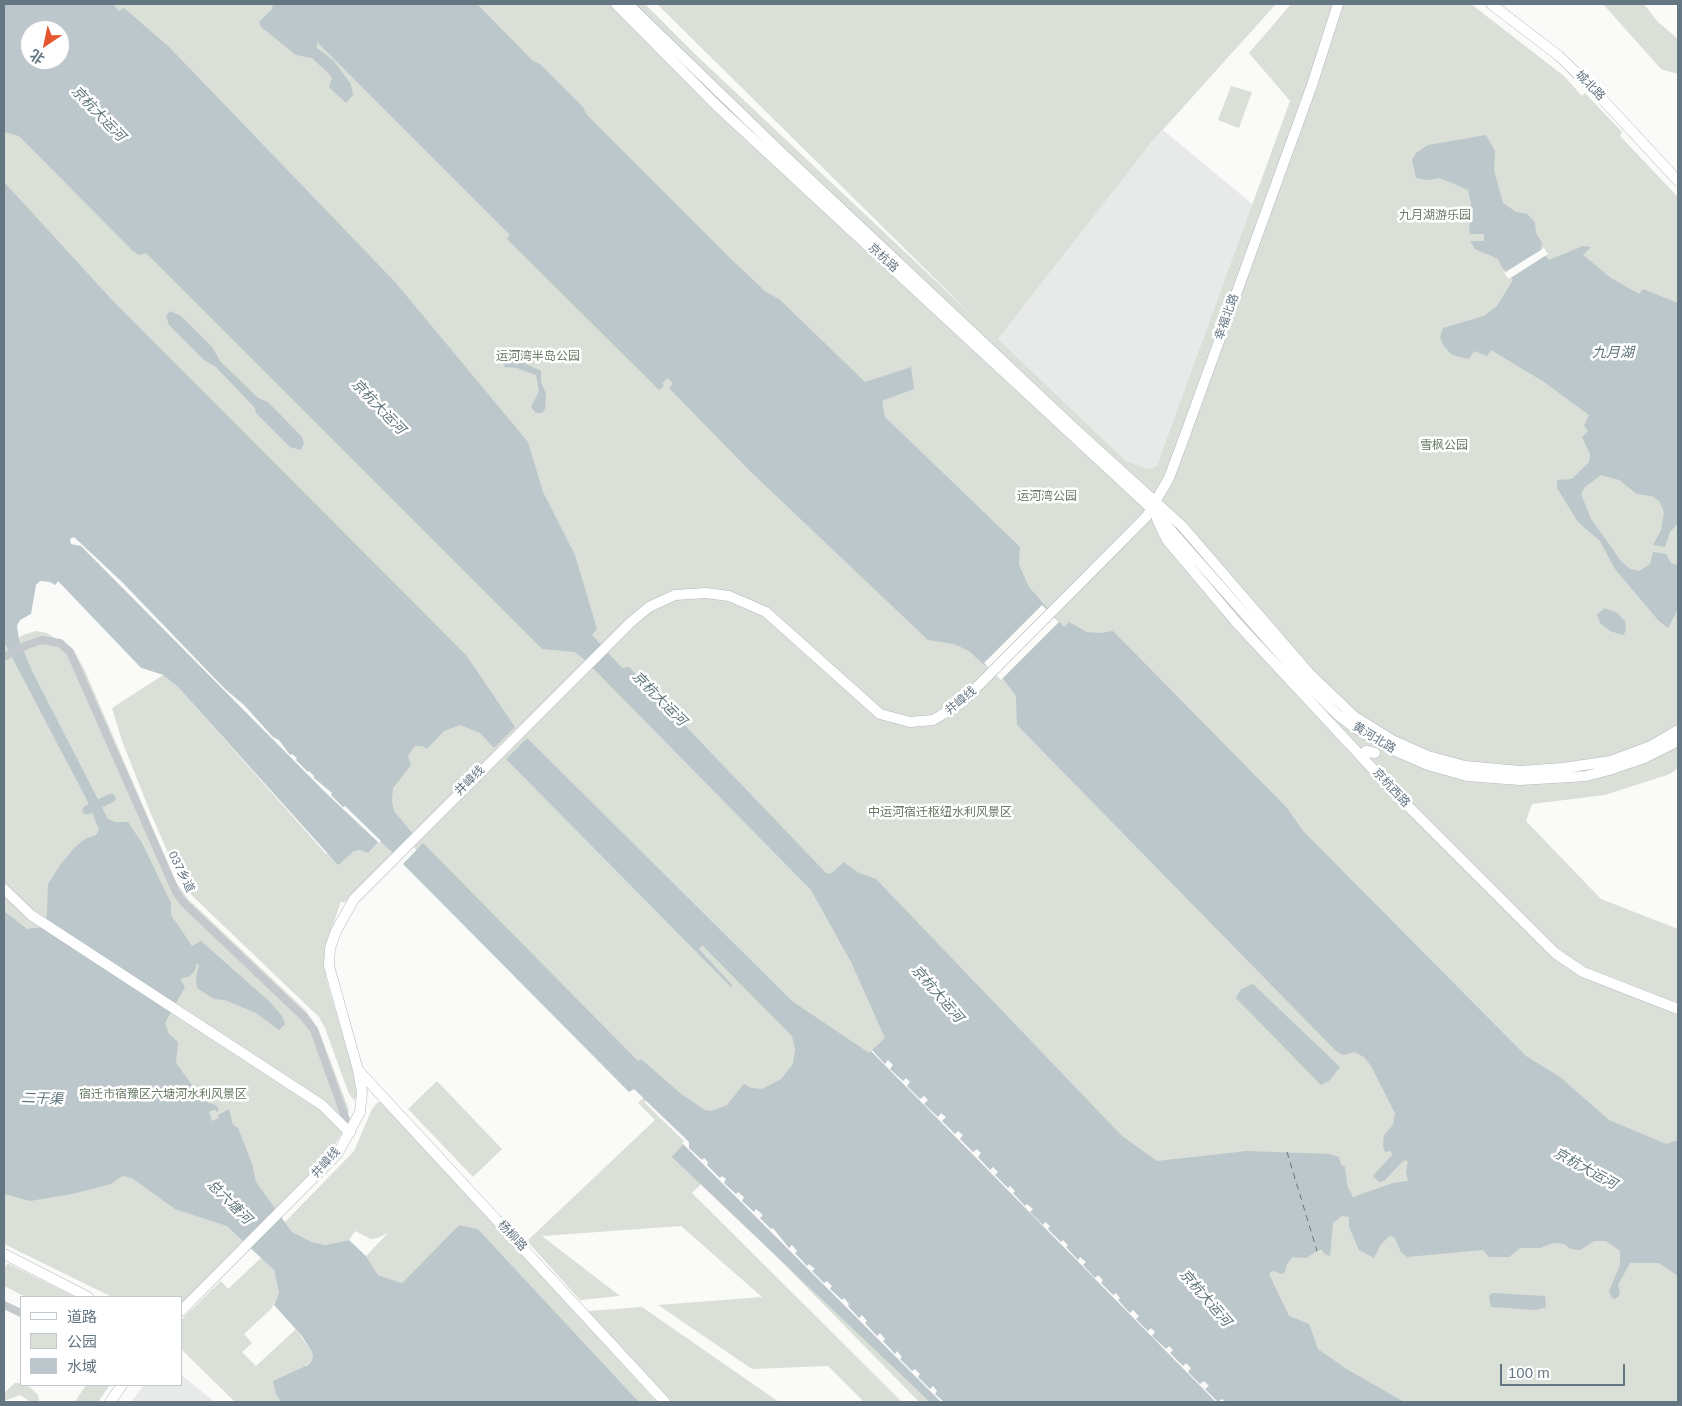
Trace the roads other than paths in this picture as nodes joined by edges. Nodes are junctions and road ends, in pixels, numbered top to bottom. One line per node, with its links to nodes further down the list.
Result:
1 (616, 4): 6 (main road, 京杭路)
2 (628, 4): 6 (main road, 京杭路)
3 (1338, 4): 6 (main road, 幸福北路)
4 (1490, 4): 5 (main road, 城北路)
5 (1678, 181)
6 (1154, 506): 7 (main road, 幸福北路); 9 (main road, 黄河北路); 10 (main road, 黄河北路); 12 (main road, 京杭西路)
7 (1063, 598): 15 (main road, 井嶂线)
8 (4, 657): 16 (street, 037乡道)
9 (1678, 730)
10 (1678, 741)
11 (1375, 754): 12 (main road)
12 (1364, 759): 14 (main road, 京杭西路)
13 (4, 890): 16 (main road)
14 (1678, 1009)
15 (358, 1070): 16 (main road, 井嶂线); 24 (main road, 杨柳路)
16 (350, 1133): 20 (main road, 井嶂线)
17 (4, 1255): 18 (main road)
18 (86, 1296)
19 (4, 1305): 21 (street)
20 (182, 1310)
21 (20, 1313)
22 (121, 1386): 23 (main road)
23 (110, 1402)
24 (664, 1402)

